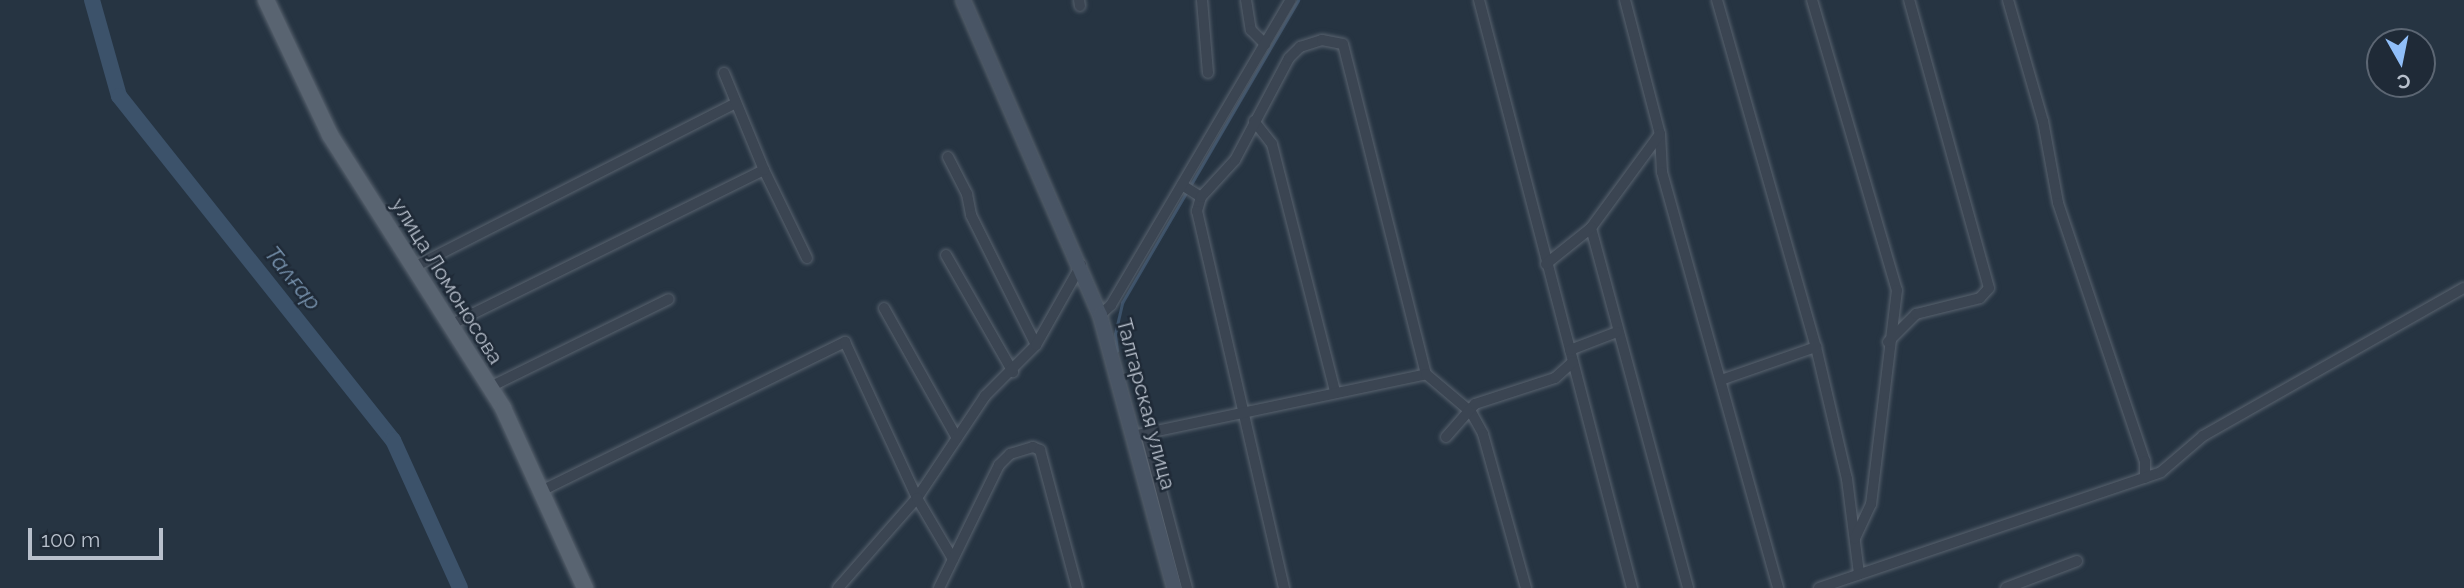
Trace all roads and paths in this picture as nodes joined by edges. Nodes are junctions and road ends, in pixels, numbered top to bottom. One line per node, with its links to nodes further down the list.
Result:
1 (963, 0): 26 (street, Талгарская улица)
2 (1202, 0): 14 (street)
3 (1246, 0): 12 (street)
4 (1291, 0): 12 (street)
5 (1479, 0): 25 (street)
6 (1625, 0): 17 (street)
7 (1717, 0): 36 (street)
8 (1812, 0): 34 (street)
9 (1909, 0): 34 (street)
10 (2008, 0): 49 (street)
11 (270, 2): 27 (main road, улица Ломоносова)
12 (1265, 44): 20 (street)
13 (724, 72): 15 (street)
14 (1208, 73)
15 (736, 103): 19 (street); 27 (street)
16 (1254, 121): 21 (street); 40 (street); 43 (street)
17 (1660, 134): 22 (street); 41 (street)
18 (948, 157): 35 (street)
19 (764, 170): 24 (street); 32 (street)
20 (1186, 187): 21 (street); 31 (street)
21 (1201, 197): 44 (street)
22 (1591, 228): 25 (street); 33 (street)
23 (946, 255): 39 (street)
24 (807, 258)
25 (1546, 264): 37 (street)
26 (1081, 265): 31 (street, Талгарская улица); 35 (street)
27 (414, 267): 32 (main road, улица Ломоносова)
28 (2464, 288): 49 (street)
29 (669, 299): 42 (street)
30 (884, 308): 48 (street)
31 (1100, 315): 46 (street, Талгарская улица)
32 (450, 325): 42 (main road, улица Ломоносова)
33 (1617, 332): 37 (street); 65 (street)
34 (1888, 342): 52 (street)
35 (1036, 345): 39 (street)
36 (1816, 347): 41 (street); 52 (street)
37 (1570, 349): 38 (street)
38 (1573, 362): 45 (street); 64 (street)
39 (1013, 372): 48 (street)
40 (1426, 374): 43 (street); 45 (street)
41 (1721, 380): 66 (street)
42 (490, 387): 50 (main road, улица Ломоносова)
43 (1335, 392): 44 (street)
44 (1244, 410): 46 (street); 62 (street)
45 (1471, 412): 47 (street); 63 (street)
46 (1139, 435): 60 (street, Талгарская улица); 61 (street)
47 (1446, 437)
48 (957, 438): 51 (street)
49 (2145, 478): 55 (street)
50 (541, 491): 51 (street); 56 (main road, улица Ломоносова)
51 (917, 498): 53 (street); 57 (street)
52 (1855, 538): 55 (street)
53 (953, 559): 58 (street); 59 (street)
54 (2077, 561): 68 (street)
55 (1859, 574): 67 (street)
56 (585, 588)
57 (838, 588)
58 (939, 588)
59 (1077, 588)
60 (1174, 588)
61 (1187, 588)
62 (1284, 588)
63 (1526, 588)
64 (1632, 588)
65 (1688, 588)
66 (1778, 588)
67 (1819, 588)
68 (2006, 588)

